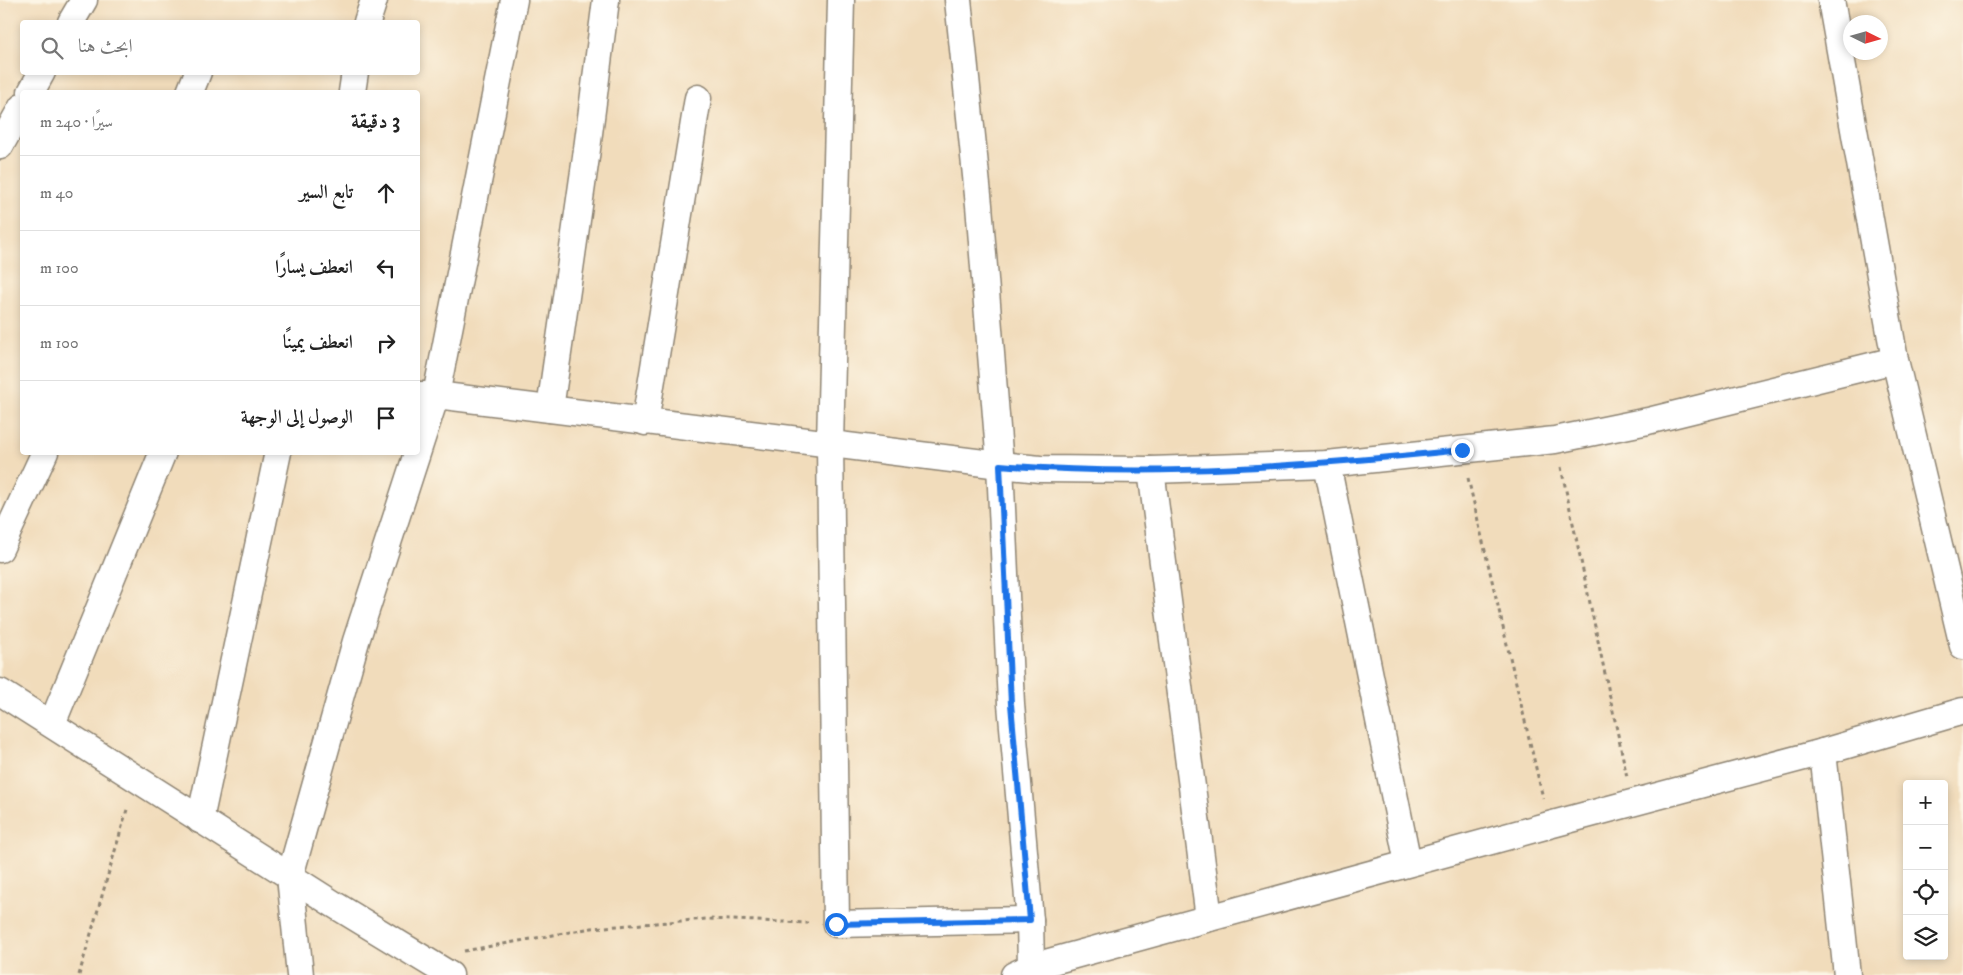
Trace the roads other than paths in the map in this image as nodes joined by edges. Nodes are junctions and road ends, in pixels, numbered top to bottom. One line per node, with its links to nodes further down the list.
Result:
1 (84, 0): 8 (street)
2 (374, 0): 9 (street)
3 (514, 0): 20 (street)
4 (606, 0): 21 (street)
5 (841, 0): 24 (street)
6 (958, 0): 30 (street)
7 (1831, 0): 19 (street)
8 (72, 20)
9 (368, 20)
10 (40, 75): 13 (street)
11 (197, 75): 14 (street)
12 (355, 75): 15 (street)
13 (32, 90)
14 (191, 90)
15 (352, 90)
16 (698, 98): 23 (street)
17 (20, 111): 18 (street)
18 (0, 146)
19 (1895, 360): 29 (street); 33 (street)
20 (427, 395): 21 (street); 22 (street)
21 (550, 409): 23 (street)
22 (420, 419)
23 (645, 422): 24 (street)
24 (830, 444): 30 (street); 42 (street)
25 (44, 455): 32 (street)
26 (161, 455): 36 (street)
27 (277, 455): 38 (street)
28 (410, 455): 40 (street)
29 (1327, 464): 31 (street); 39 (street)
30 (1000, 465): 31 (street); 42 (street)
31 (1151, 470): 41 (street)
32 (0, 548)
33 (1963, 646)
34 (0, 692): 36 (street)
35 (1963, 711): 37 (street)
36 (52, 724): 38 (street)
37 (1824, 752): 39 (street); 46 (street)
38 (200, 820): 40 (street)
39 (1408, 864): 41 (street)
40 (290, 876): 44 (street); 45 (street)
41 (1209, 918): 43 (street)
42 (1030, 920): 43 (street)
43 (1022, 971)
44 (300, 975)
45 (450, 975)
46 (1847, 975)

